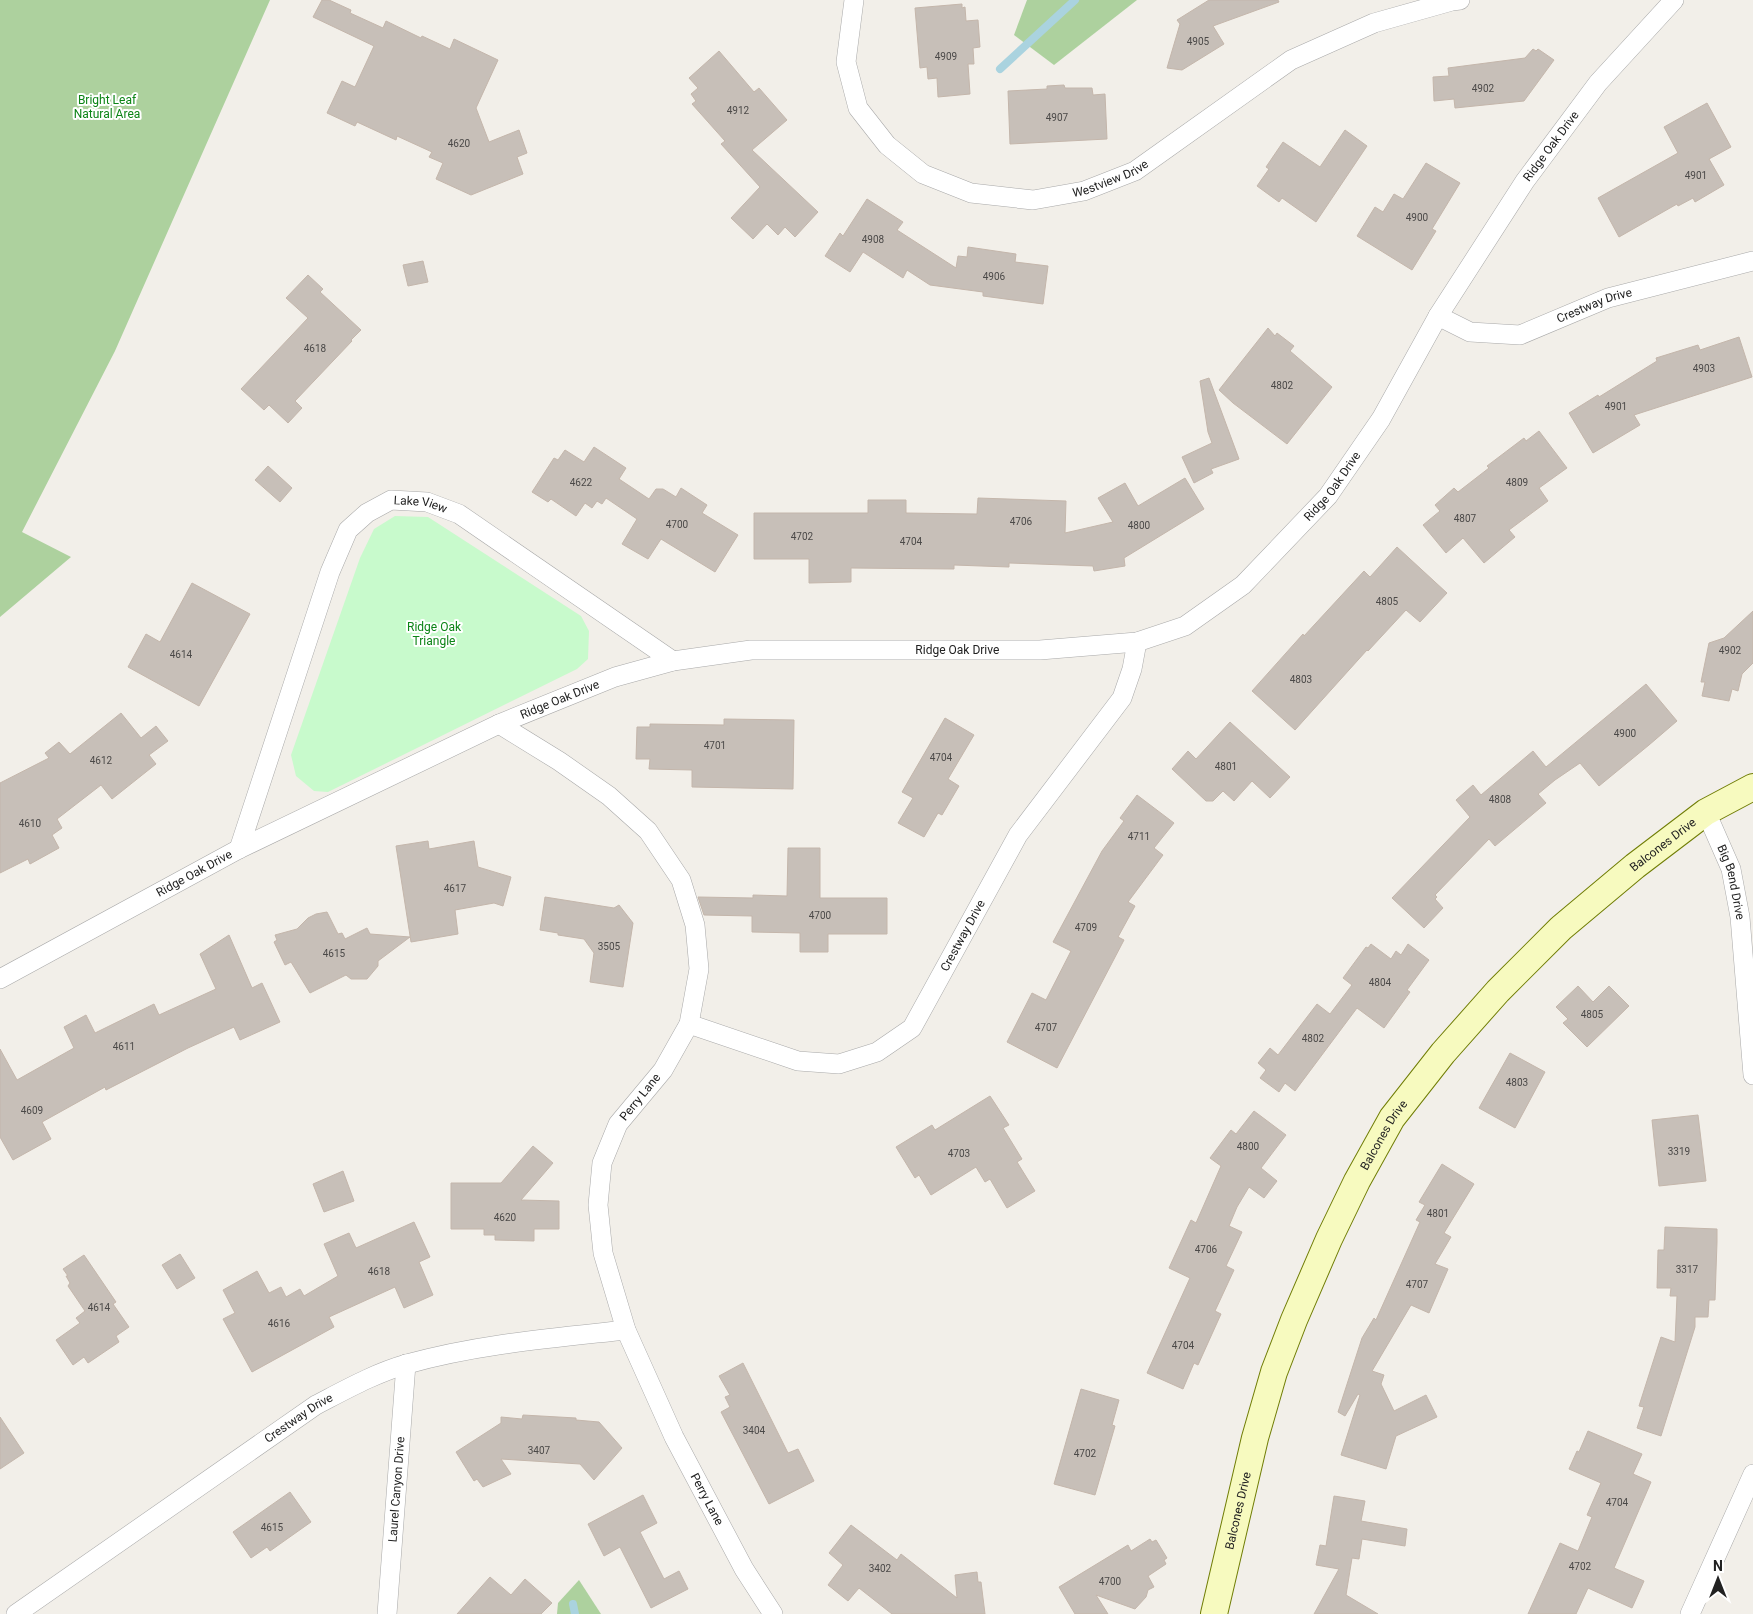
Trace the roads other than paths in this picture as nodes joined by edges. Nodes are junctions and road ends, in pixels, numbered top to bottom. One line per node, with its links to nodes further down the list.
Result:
1 (854, 0): 2 (street, Westview Drive)
2 (1455, 0)
3 (1674, 0): 5 (street, Ridge Oak Drive)
4 (1753, 261): 5 (street, Crestway Drive)
5 (1438, 316): 6 (street, Ridge Oak Drive)
6 (1137, 642): 7 (street, Ridge Oak Drive); 13 (street, Crestway Drive)
7 (673, 661): 8 (street, Ridge Oak Drive); 11 (street, Lake View)
8 (499, 724): 11 (street, Ridge Oak Drive); 13 (street, Perry Lane)
9 (1753, 787): 10 (street, Balcones Drive)
10 (1706, 812): 14 (street, Big Bend Drive); 21 (street, Balcones Drive)
11 (239, 849): 12 (street, Ridge Oak Drive)
12 (0, 979)
13 (689, 1024): 15 (street, Perry Lane)
14 (1753, 1075)
15 (626, 1330): 16 (street, Crestway Drive); 20 (street, Perry Lane)
16 (406, 1364): 18 (street, Crestway Drive); 19 (street, Laurel Canyon Drive)
17 (1753, 1474): 22 (street)
18 (16, 1614)
19 (387, 1614)
20 (773, 1614)
21 (1214, 1614)
22 (1690, 1614)

